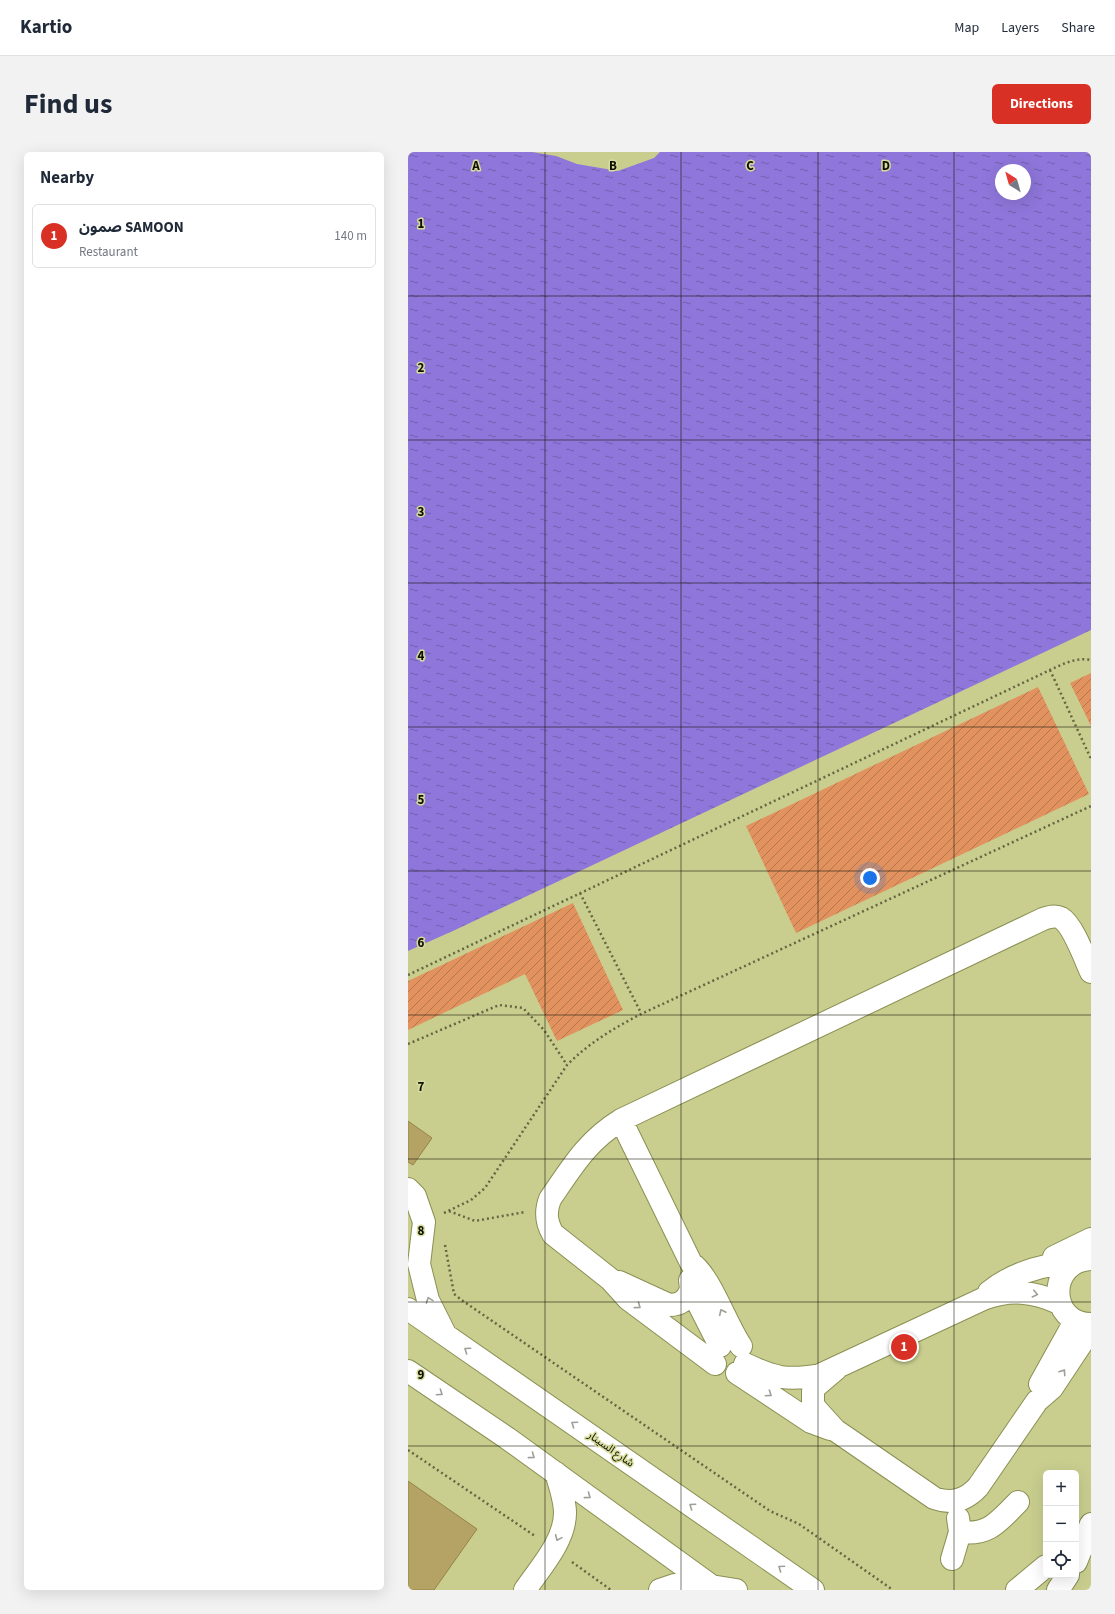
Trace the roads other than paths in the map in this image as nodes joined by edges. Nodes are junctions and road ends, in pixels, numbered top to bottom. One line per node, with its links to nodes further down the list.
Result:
1 (1091, 972): 2 (street)
2 (621, 1120): 6 (street); 8 (street)
3 (408, 1189): 14 (street, one-way to 3)
4 (1091, 1239): 7 (street)
5 (1083, 1261): 7 (street); 11 (street)
6 (691, 1263): 9 (street); 16 (street, one-way to 6)
7 (1029, 1270): 10 (street)
8 (610, 1279): 9 (street); 15 (street, one-way to 15)
9 (691, 1289): 15 (street)
10 (983, 1299): 11 (street, one-way to 11); 17 (street)
11 (1060, 1303): 13 (street)
12 (408, 1309): 14 (street, شارع السينار)
13 (1086, 1325): 21 (street)
14 (446, 1335): 36 (street, شارع السينار, one-way to 14)
15 (718, 1355): 16 (street); 16 (street)
16 (741, 1361): 17 (street); 19 (street, one-way to 19)
17 (836, 1369): 19 (street)
18 (408, 1372): 20 (street, one-way to 20)
19 (835, 1430): 21 (street)
20 (556, 1473): 32 (street, one-way to 32); 33 (street, one-way to 33)
21 (951, 1502): 26 (street)
22 (1018, 1502): 26 (street)
23 (1091, 1509): 25 (street)
24 (1091, 1524): 27 (street)
25 (1079, 1527)
26 (960, 1532): 28 (street)
27 (1079, 1554)
28 (952, 1559)
29 (1043, 1568): 37 (street)
30 (1044, 1578): 38 (street)
31 (1066, 1578): 39 (street)
32 (712, 1586): 34 (street); 35 (street)
33 (525, 1590)
34 (660, 1590)
35 (736, 1590)
36 (813, 1590)
37 (1017, 1590)
38 (1036, 1590)
39 (1058, 1590)

